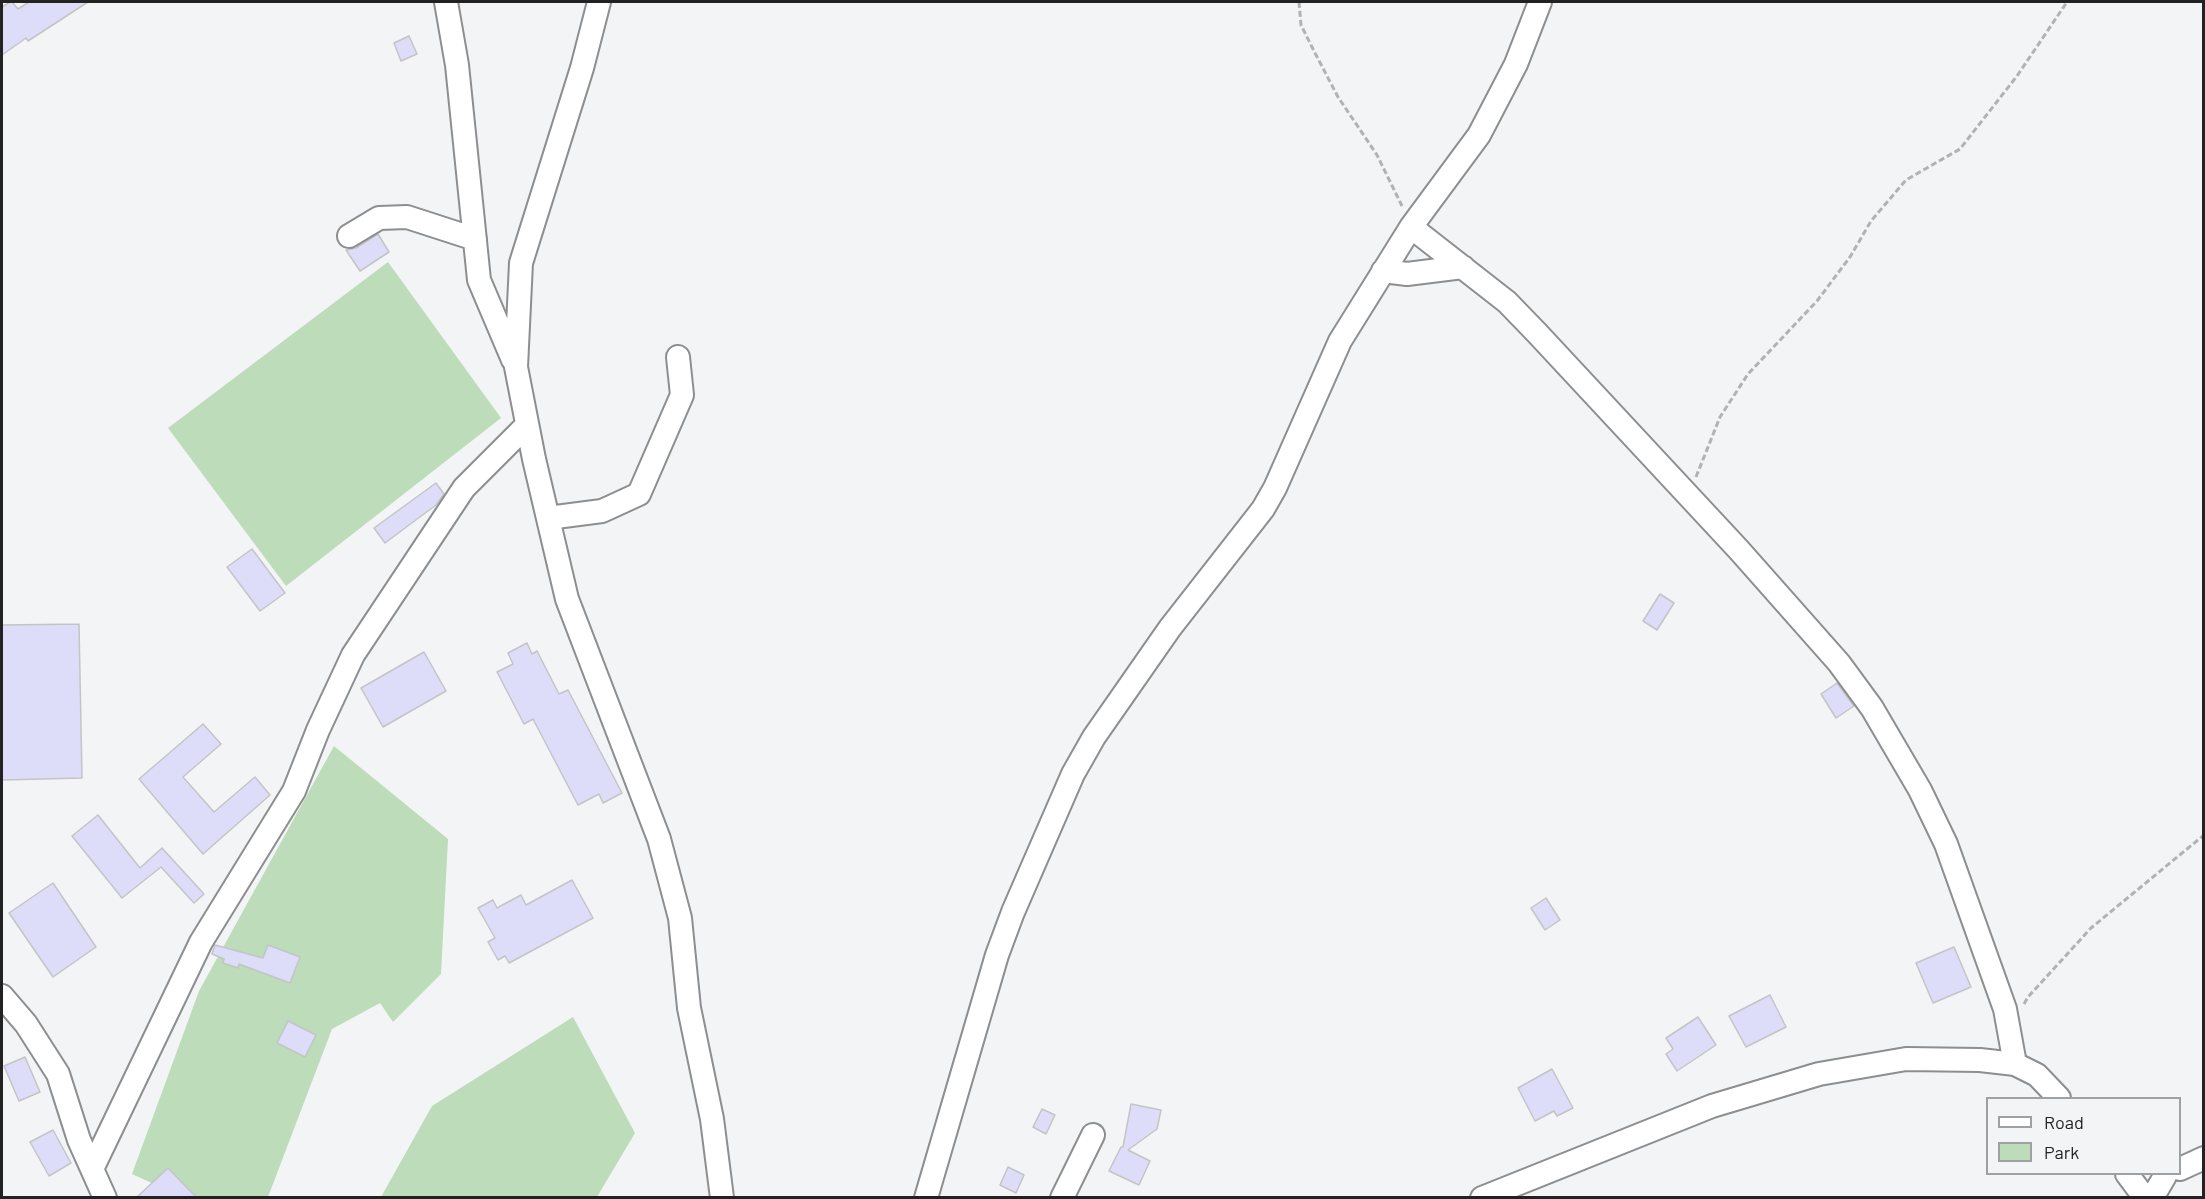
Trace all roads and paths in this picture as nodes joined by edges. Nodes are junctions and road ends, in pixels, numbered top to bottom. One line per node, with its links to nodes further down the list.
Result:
1 (446, 2): 8 (street)
2 (599, 2): 12 (street)
3 (1299, 2): 6 (path)
4 (1540, 2): 6 (street)
5 (2067, 2): 14 (path)
6 (1411, 226): 9 (street); 10 (street)
7 (349, 236): 8 (street)
8 (475, 239): 12 (street)
9 (1463, 267): 10 (street); 14 (street)
10 (1383, 271): 29 (street)
11 (678, 357): 15 (street)
12 (516, 367): 13 (street)
13 (527, 425): 15 (street); 24 (street)
14 (1689, 495): 18 (street)
15 (548, 518): 28 (street)
16 (2204, 835): 18 (path)
17 (2, 996): 24 (street)
18 (2009, 1029): 19 (street)
19 (2015, 1064): 20 (street); 31 (street)
20 (2058, 1097)
21 (1093, 1135): 30 (street)
22 (2204, 1158): 23 (street)
23 (2181, 1168)
24 (92, 1169): 27 (street)
25 (2128, 1175): 32 (street)
26 (2168, 1175): 33 (street)
27 (105, 1197)
28 (722, 1197)
29 (926, 1197)
30 (1062, 1197)
31 (1482, 1197)
32 (2145, 1197)
33 (2152, 1197)

